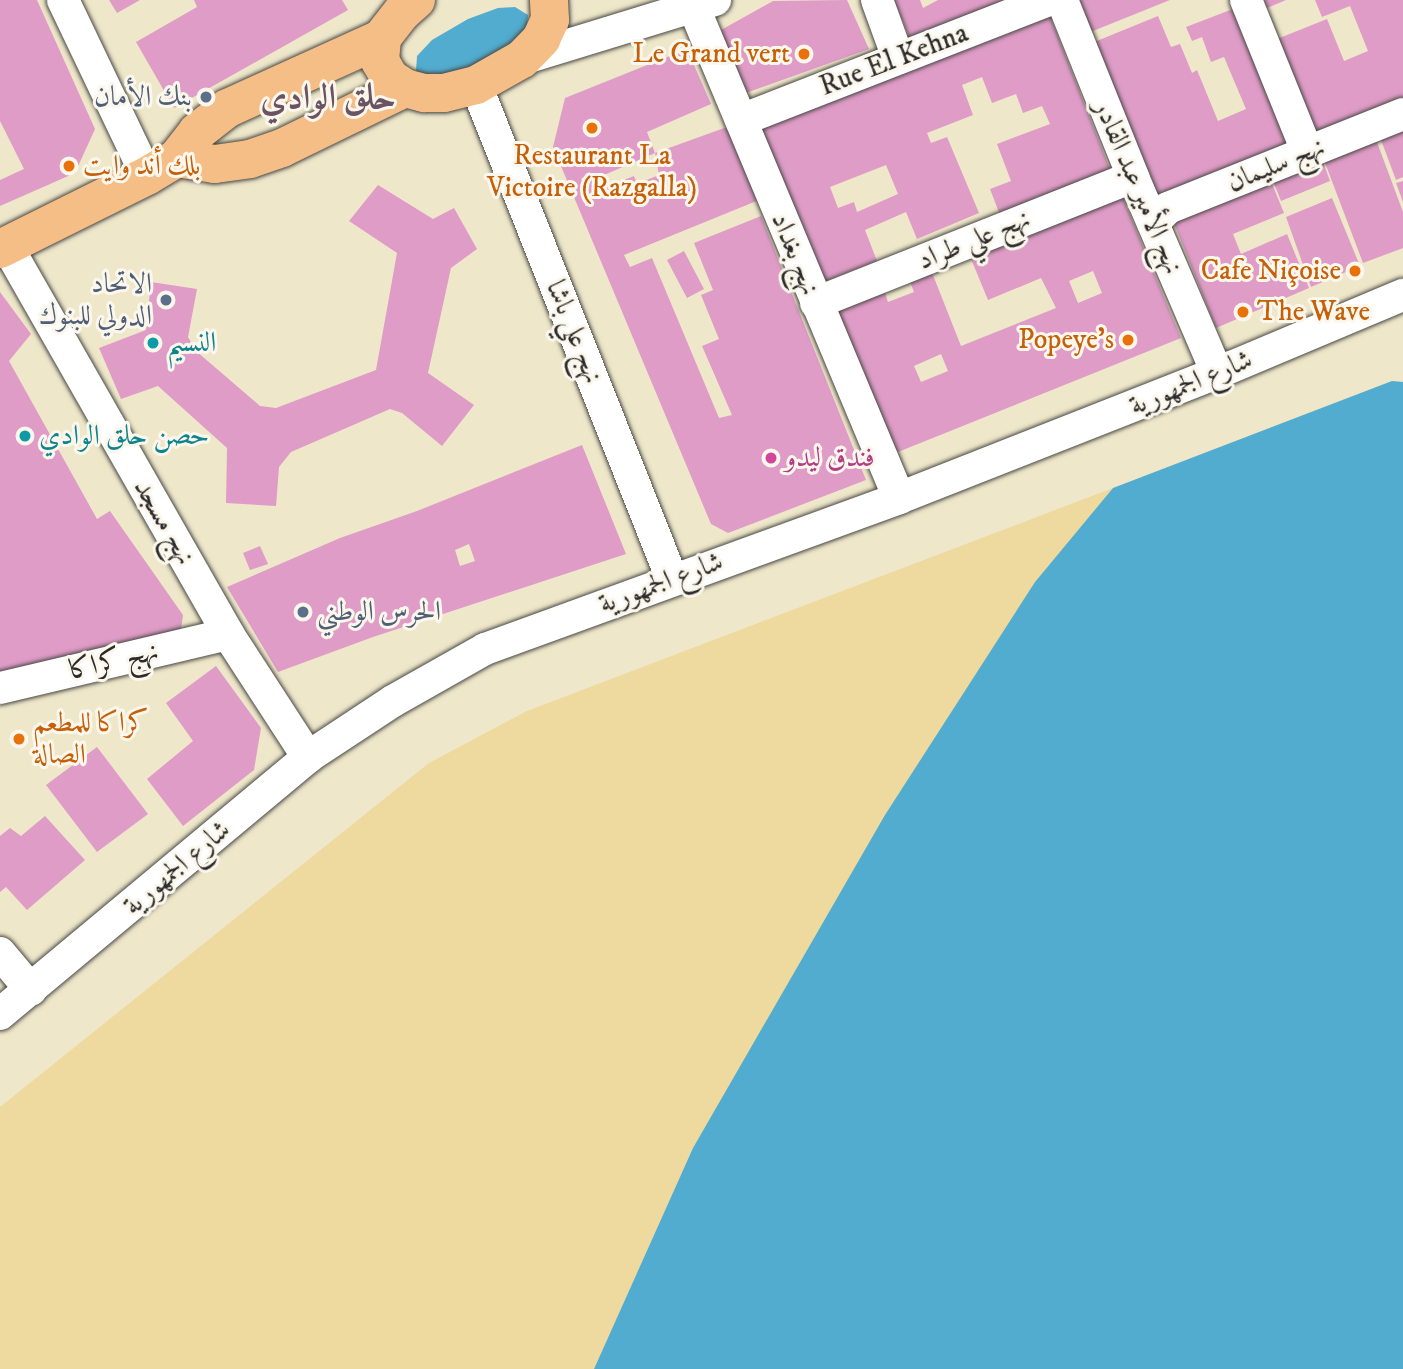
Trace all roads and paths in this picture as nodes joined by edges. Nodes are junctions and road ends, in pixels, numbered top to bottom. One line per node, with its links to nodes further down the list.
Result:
1 (63, 0): 17 (street)
2 (416, 0): 9 (main road)
3 (877, 0): 10 (street)
4 (1048, 0): 10 (street, Rue El Kehna)
5 (1062, 0): 18 (street, نهج الأمير عبد القادر)
6 (1246, 0): 16 (street)
7 (551, 1): 11 (main road)
8 (704, 4): 11 (street); 15 (street, نهج بغداد)
9 (383, 38): 13 (main road); 17 (main road)
10 (898, 58): 15 (street, Rue El Kehna)
11 (522, 59): 12 (main road)
12 (477, 85): 13 (main road); 25 (street, نهج علي باشا)
13 (405, 89): 17 (main road)
14 (1403, 114): 16 (street, نهج سليمان)
15 (741, 120): 22 (street, نهج بغداد)
16 (1307, 151): 19 (street, نهج سليمان)
17 (162, 167): 20 (main road)
18 (1133, 177): 19 (street, نهج الأمير عبد القادر); 22 (street, نهج علي طراد)
19 (1153, 223): 23 (street, نهج الأمير عبد القادر)
20 (4, 248): 26 (street, نهج مسجد)
21 (1403, 295): 23 (street, شارع الجمهورية)
22 (816, 303): 24 (street, نهج بغداد)
23 (1217, 373): 24 (street, شارع الجمهورية)
24 (899, 498): 25 (street, شارع الجمهورية)
25 (672, 579): 28 (street, شارع الجمهورية)
26 (228, 634): 27 (street, نهج كراكا); 28 (street, نهج مسجد)
27 (0, 688)
28 (309, 757): 30 (street, شارع الجمهورية)
29 (0, 953): 30 (street)
30 (32, 990): 31 (street, شارع الجمهورية)
31 (0, 1014)

